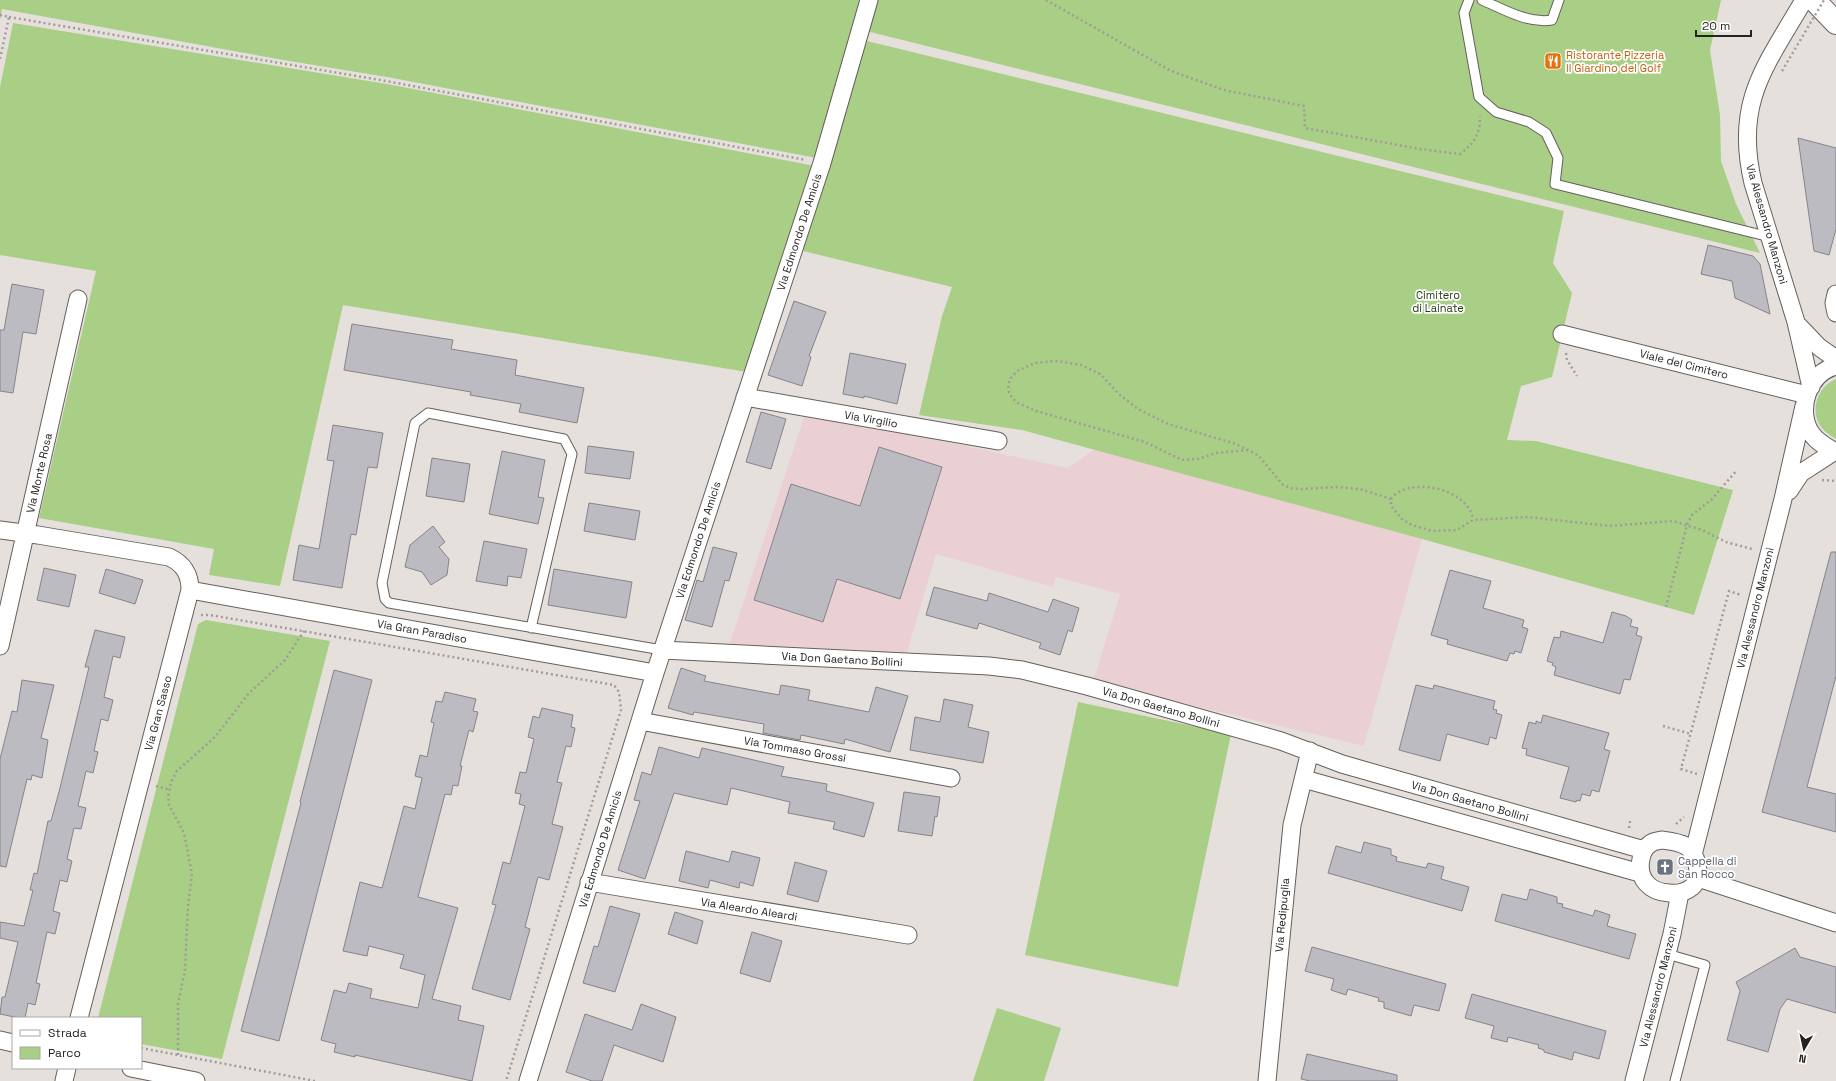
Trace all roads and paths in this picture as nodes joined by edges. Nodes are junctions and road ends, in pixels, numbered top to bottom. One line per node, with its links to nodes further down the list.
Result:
1 (869, 0): 15 (street, Via Edmondo De Amicis)
2 (1046, 0): 14 (path)
3 (1469, 0): 14 (lane)
4 (1482, 0): 5 (lane)
5 (1559, 0)
6 (1804, 0): 16 (street, Via Alessandro Manzoni)
7 (1814, 0): 11 (highway)
8 (1824, 0): 13 (path, bridge)
9 (0, 15): 10 (path)
10 (9, 17): 12 (path); 15 (path)
11 (1836, 23)
12 (0, 59)
13 (1779, 77)
14 (1479, 97): 16 (lane)
15 (822, 163): 26 (street, Via Edmondo De Amicis)
16 (1770, 237): 20 (street, Via Alessandro Manzoni)
17 (1836, 294): 19 (street)
18 (78, 299): 36 (street, Via Monte Rosa)
19 (1836, 313)
20 (1796, 322): 22 (street); 25 (street, Via Alessandro Manzoni)
21 (1562, 334): 24 (path); 25 (street, Viale del Cimitero)
22 (1836, 359)
23 (1836, 366): 25 (street)
24 (1577, 376)
25 (1807, 396): 29 (street); 32 (street, Via Alessandro Manzoni)
26 (745, 397): 27 (street, Via Virgilio); 45 (street, Via Edmondo De Amicis)
27 (998, 441)
28 (1248, 450): 28 (path); 31 (path)
29 (1836, 452): 32 (street)
30 (1737, 470): 34 (path)
31 (1391, 499): 33 (path); 33 (path)
32 (1783, 499): 56 (street, Via Alessandro Manzoni)
33 (1473, 520): 34 (path)
34 (1687, 525): 37 (path); 40 (path)
35 (0, 530): 36 (street, Via Gran Sasso)
36 (26, 533): 38 (street, Via Gran Sasso); 44 (street, Via Monte Rosa)
37 (1757, 551)
38 (190, 590): 46 (street, Via Gran Paradiso); 69 (street, Via Gran Sasso)
39 (1746, 596): 49 (path)
40 (1666, 607)
41 (196, 619): 43 (path)
42 (531, 628): 42 (lane); 45 (lane)
43 (304, 631): 55 (path); 80 (path)
44 (0, 646)
45 (662, 650): 46 (street, Via Edmondo De Amicis); 50 (street, Via Don Gaetano Bollini)
46 (655, 673): 47 (street, Via Edmondo De Amicis)
47 (640, 721): 52 (street, Via Tommaso Grossi); 64 (street, Via Edmondo De Amicis)
48 (1663, 726): 49 (path)
49 (1691, 734): 51 (path)
50 (1310, 751): 53 (street, Via Redipuglia); 60 (street, Via Don Gaetano Bollini)
51 (1700, 775)
52 (951, 778)
53 (1304, 778): 62 (street); 82 (street, Via Redipuglia)
54 (154, 785): 55 (path)
55 (170, 790): 73 (path)
56 (1703, 810): 59 (street, Via Alessandro Manzoni); 61 (street, Via Alessandro Manzoni)
57 (1687, 814): 58 (path)
58 (1670, 827)
59 (1679, 843): 60 (street); 61 (street)
60 (1644, 850): 62 (street)
61 (1693, 855): 63 (street)
62 (1640, 873): 65 (street)
63 (1698, 878): 65 (street); 66 (street)
64 (589, 882): 67 (street, Via Aleardo Aleardi); 81 (street, Via Edmondo De Amicis)
65 (1680, 893): 68 (street, Via Alessandro Manzoni)
66 (1836, 923)
67 (908, 935)
68 (1667, 954): 83 (street, Via Alessandro Manzoni); 84 (lane)
69 (79, 1017)
70 (0, 1040): 71 (street)
71 (12, 1043)
72 (142, 1048): 73 (path)
73 (178, 1055): 79 (path)
74 (67, 1069): 77 (street)
75 (134, 1069): 76 (street)
76 (156, 1077): 78 (street)
77 (64, 1081)
78 (196, 1081)
79 (315, 1081)
80 (506, 1081)
81 (528, 1081)
82 (1267, 1081)
83 (1634, 1081)
84 (1676, 1081)

